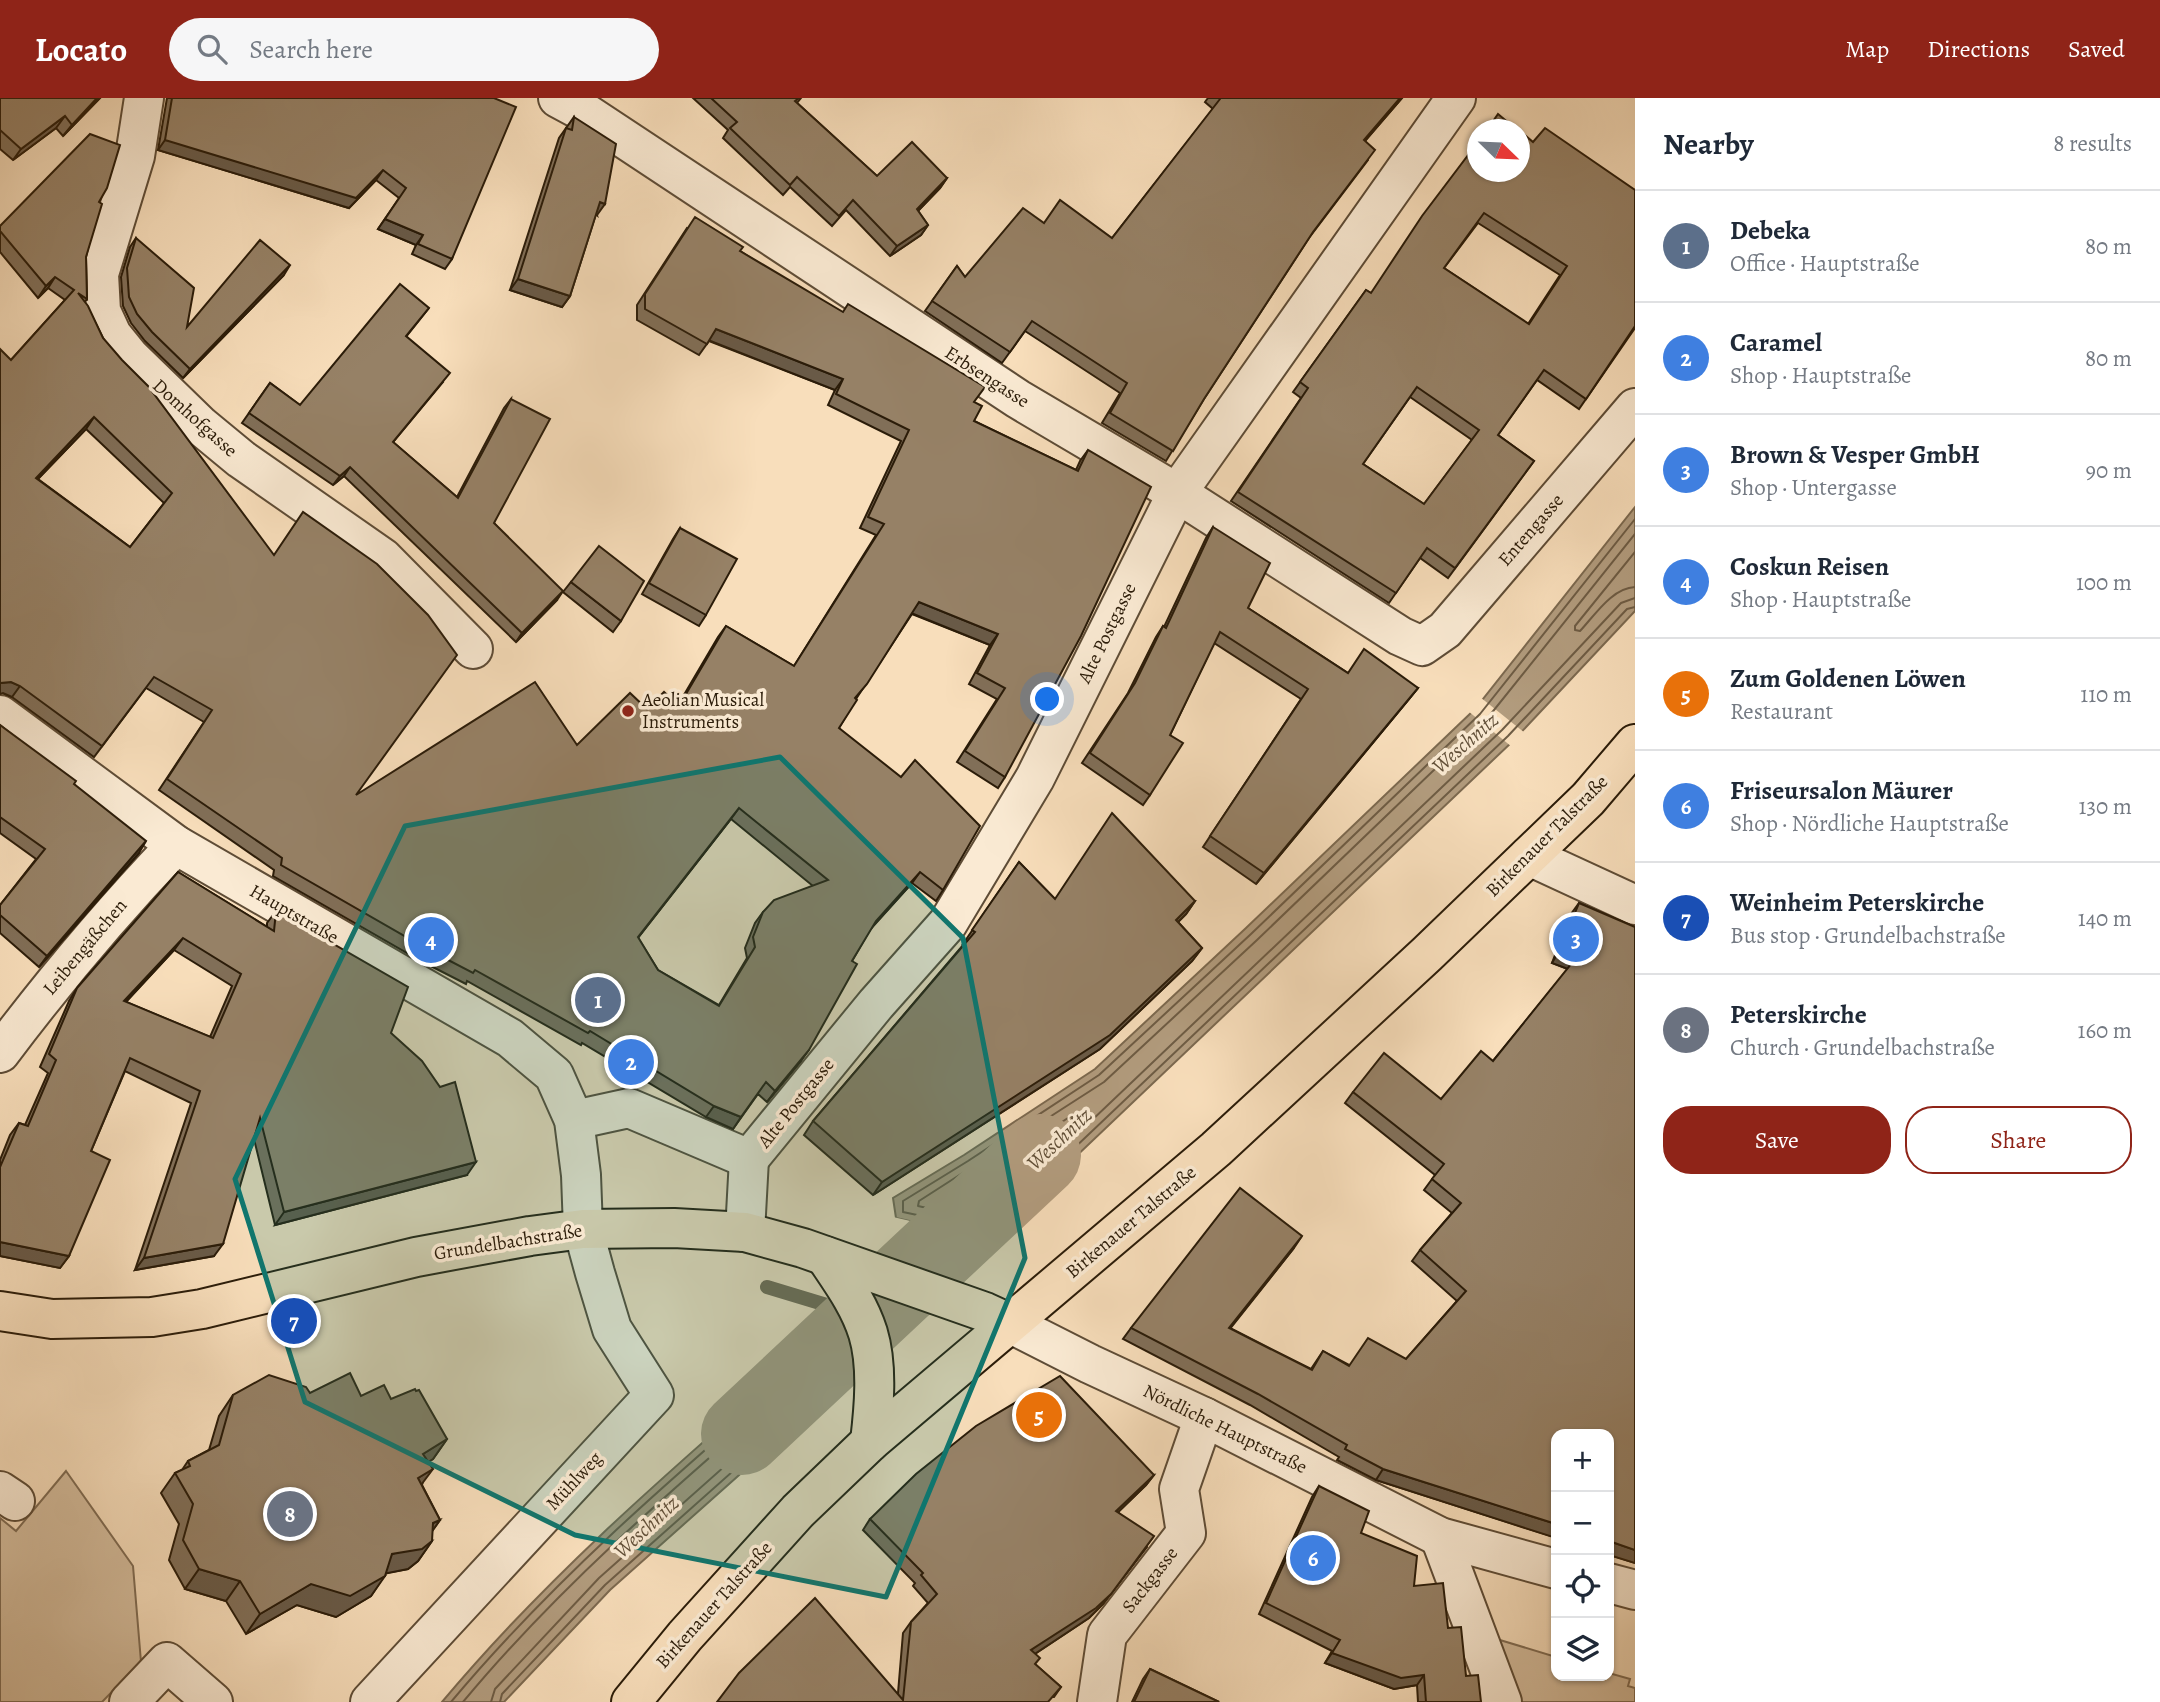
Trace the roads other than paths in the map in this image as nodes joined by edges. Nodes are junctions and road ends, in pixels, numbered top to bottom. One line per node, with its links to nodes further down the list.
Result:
1 (144, 98): 7 (street, Domhofgasse)
2 (558, 98): 5 (street, Erbsengasse)
3 (1456, 98): 5 (street, Alte Postgasse)
4 (1635, 408): 6 (street, Entengasse)
5 (1177, 492): 6 (street, Erbsengasse); 15 (street, Alte Postgasse)
6 (1422, 646)
7 (474, 649)
8 (0, 715): 10 (street, Hauptstraße)
9 (1635, 744): 11 (main road, Birkenauer Talstraße)
10 (176, 845): 13 (street, Leibengäßchen); 14 (street, Hauptstraße)
11 (1529, 856): 12 (street); 20 (main road, Birkenauer Talstraße)
12 (1635, 905)
13 (0, 1053)
14 (574, 1120): 15 (street); 16 (street, Hauptstraße)
15 (749, 1159): 17 (street)
16 (583, 1229): 17 (main road, Grundelbachstraße); 19 (main road, Grundelbachstraße); 29 (street, Mühlweg)
17 (745, 1232): 18 (main road, Grundelbachstraße)
18 (814, 1252): 20 (main road, Grundelbachstraße); 22 (main road)
19 (0, 1311)
20 (997, 1318): 21 (street, Nördliche Hauptstraße); 22 (main road, Birkenauer Talstraße)
21 (1204, 1417): 23 (street, Nördliche Hauptstraße); 31 (street, Sackgasse)
22 (870, 1442): 30 (main road, Birkenauer Talstraße)
23 (1440, 1538): 24 (street, Nördliche Hauptstraße); 32 (street)
24 (1551, 1568)
25 (1614, 1584): 26 (street)
26 (1635, 1590)
27 (129, 1702): 28 (street)
28 (213, 1702)
29 (370, 1702)
30 (631, 1702)
31 (1097, 1702)
32 (1502, 1702)

